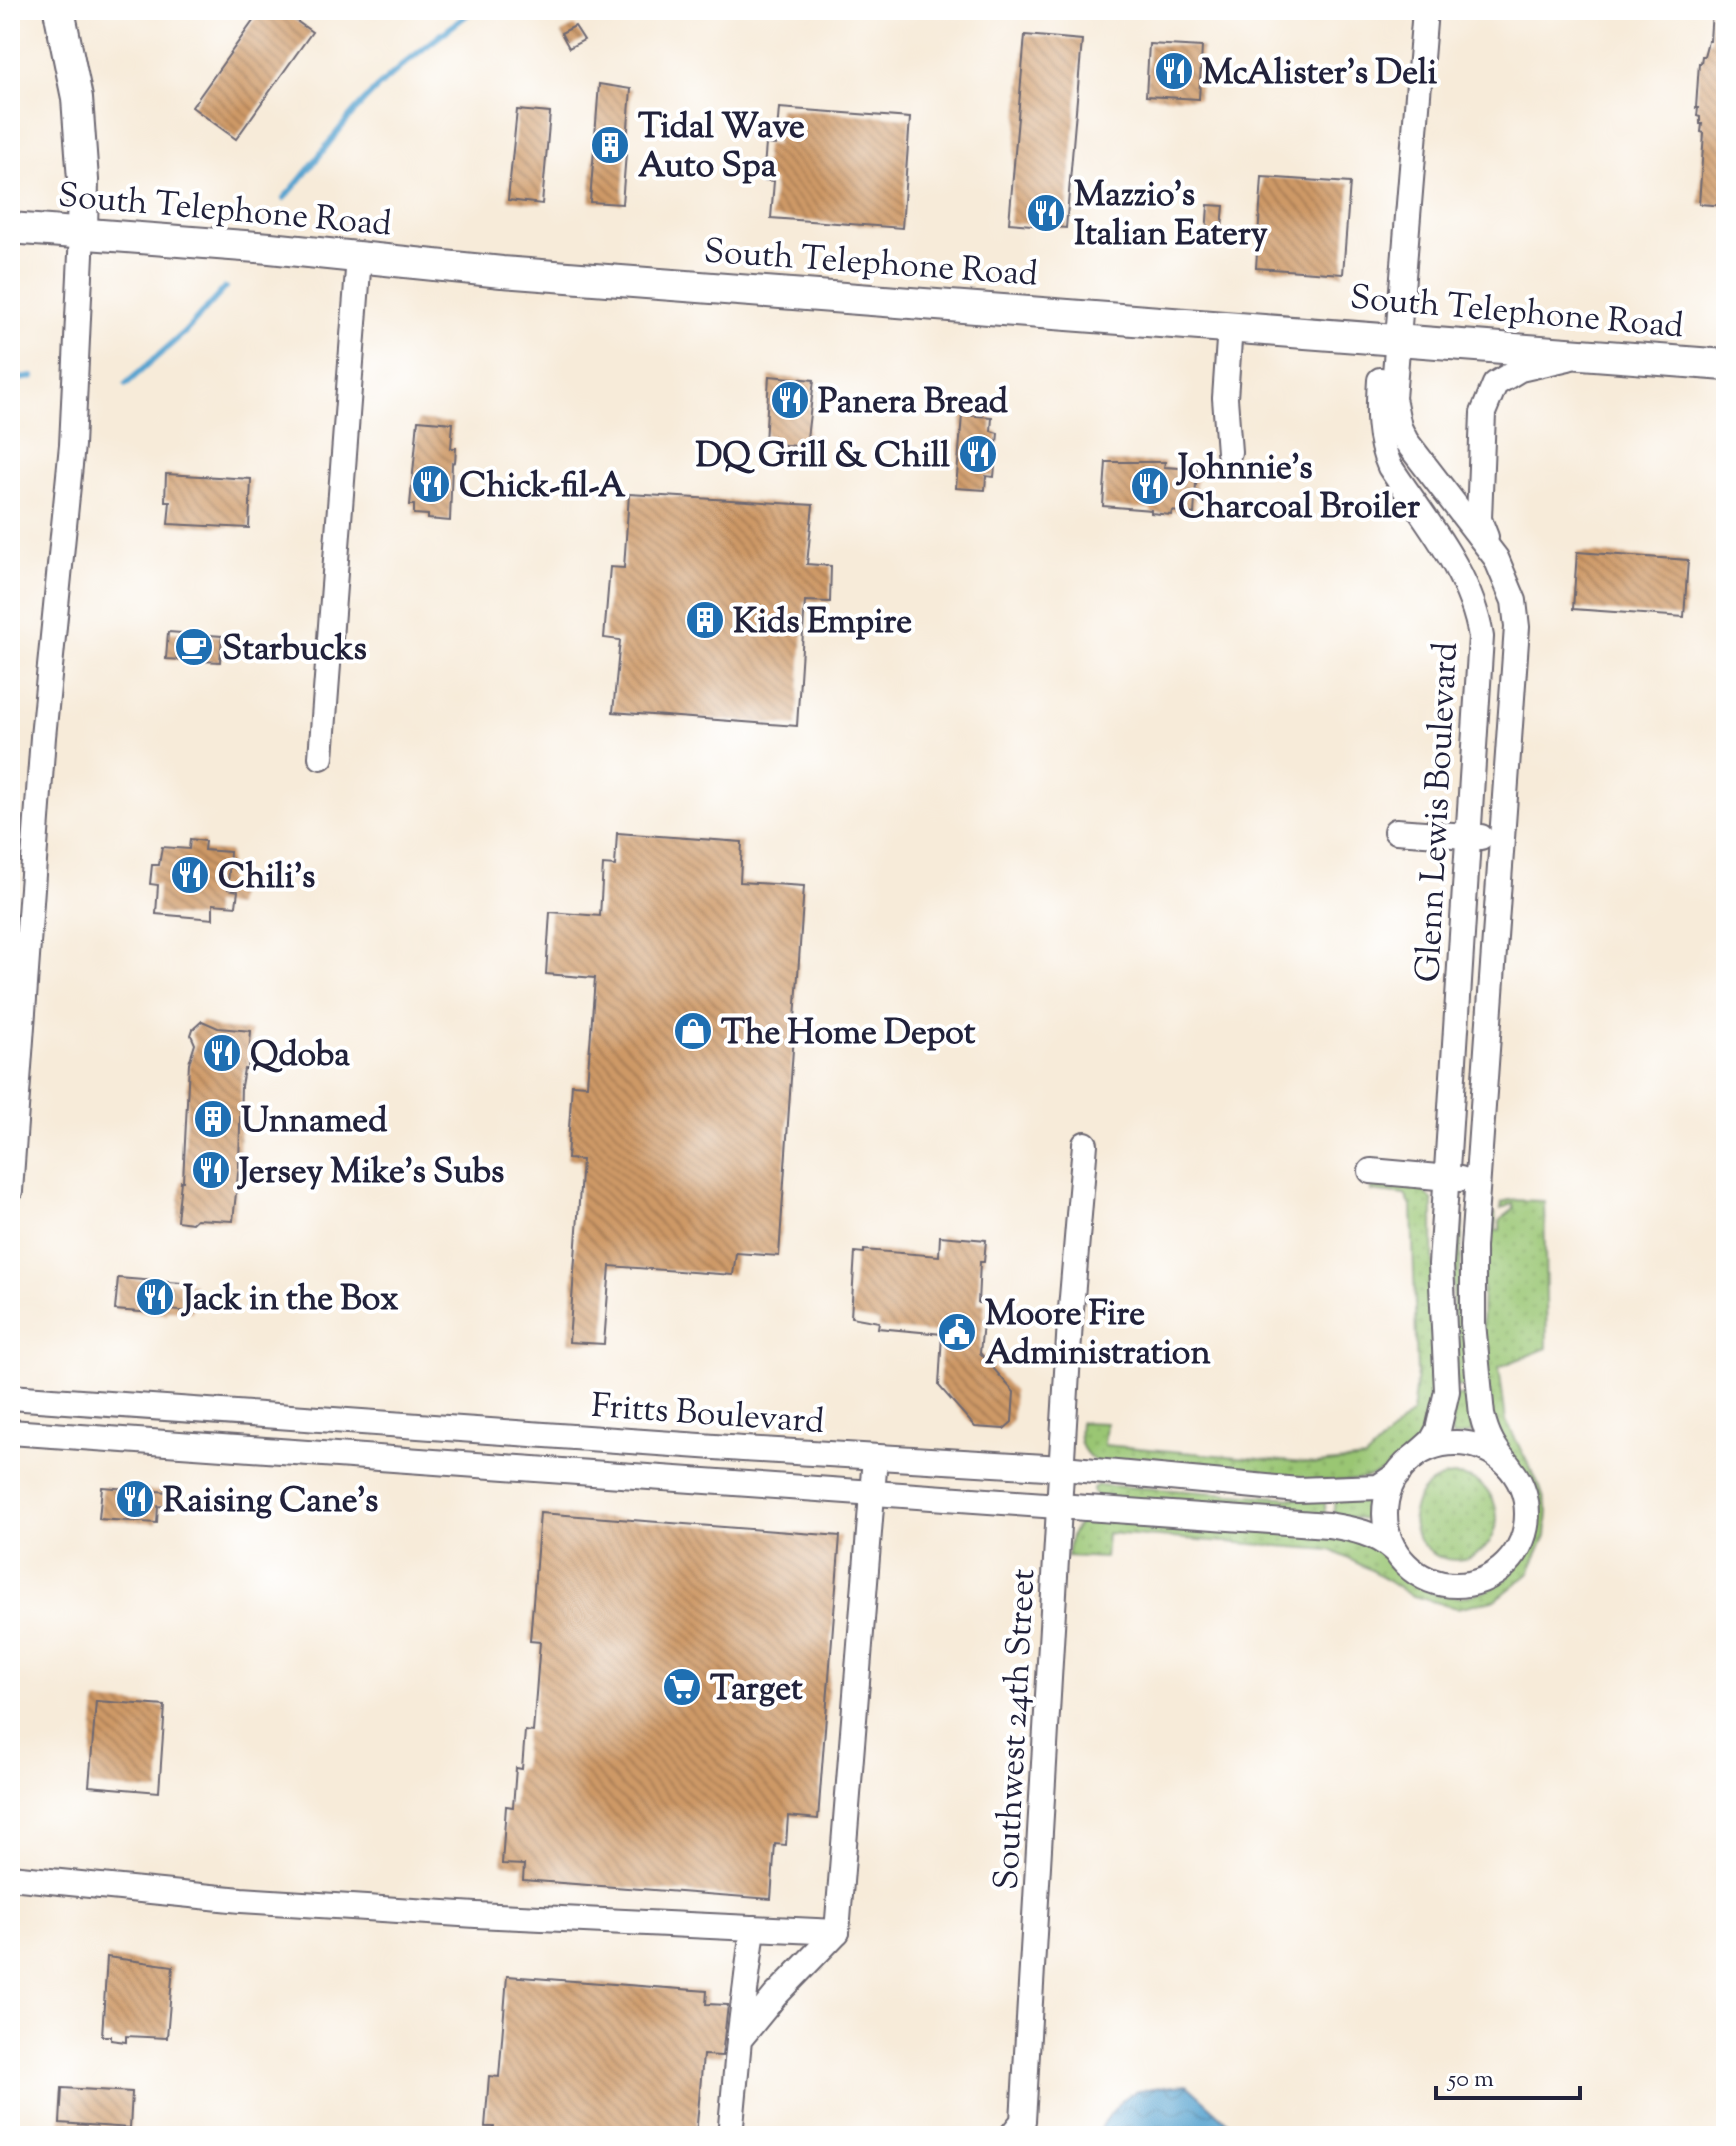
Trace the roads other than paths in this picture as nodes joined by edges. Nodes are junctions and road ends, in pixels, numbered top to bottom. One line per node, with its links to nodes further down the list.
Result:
1 (59, 10): 4 (main road)
2 (1425, 10): 7 (street)
3 (10, 228): 4 (main road, South Telephone Road)
4 (82, 233): 5 (main road, South Telephone Road); 20 (street)
5 (359, 257): 6 (main road, South Telephone Road); 12 (street)
6 (1230, 326): 7 (main road, South Telephone Road); 10 (street)
7 (1399, 338): 8 (main road, South Telephone Road); 11 (street, Glenn Lewis Boulevard); 14 (street, Glenn Lewis Boulevard)
8 (1583, 354): 9 (main road, South Telephone Road); 11 (street, Glenn Lewis Boulevard)
9 (1726, 365)
10 (1229, 452)
11 (1491, 551): 15 (street, Glenn Lewis Boulevard)
12 (321, 757)
13 (1396, 831): 14 (street)
14 (1468, 836): 15 (street); 18 (street, Glenn Lewis Boulevard)
15 (1503, 840): 19 (street, Glenn Lewis Boulevard)
16 (1085, 1144): 26 (street, Southwest 24th Street)
17 (1371, 1171): 18 (street)
18 (1447, 1178): 19 (street); 24 (street, Glenn Lewis Boulevard)
19 (1478, 1181): 25 (street, Glenn Lewis Boulevard)
20 (10, 1191)
21 (10, 1397): 23 (street, Fritts Boulevard)
22 (10, 1432): 27 (street, Fritts Boulevard)
23 (875, 1457): 26 (street, Fritts Boulevard); 27 (street)
24 (1406, 1465): 25 (street); 26 (street, Fritts Boulevard); 29 (street)
25 (1509, 1466): 29 (street)
26 (1063, 1468): 28 (street, Southwest 24th Street)
27 (871, 1492): 28 (street, Fritts Boulevard); 32 (street)
28 (1060, 1505): 29 (street, Fritts Boulevard); 35 (street, Southwest 24th Street)
29 (1394, 1550)
30 (10, 1877): 31 (street)
31 (753, 1928): 32 (street); 33 (street)
32 (837, 1932): 33 (street)
33 (739, 2040): 34 (street)
34 (730, 2136)
35 (1011, 2136)

